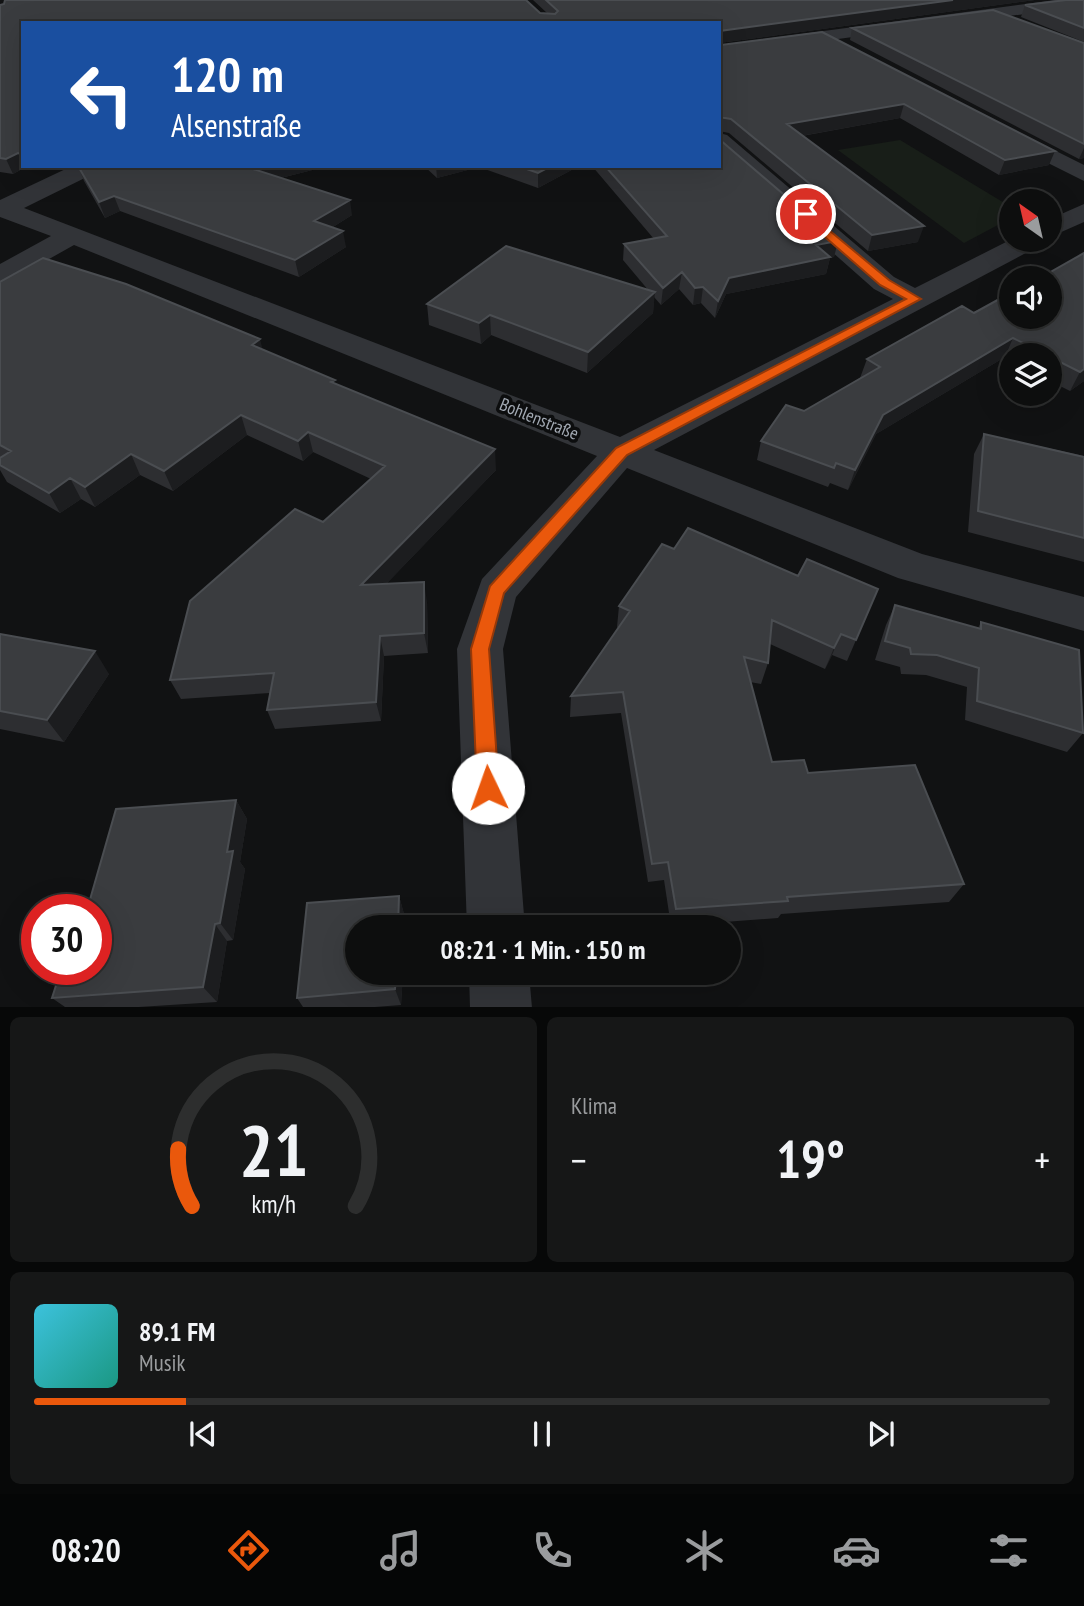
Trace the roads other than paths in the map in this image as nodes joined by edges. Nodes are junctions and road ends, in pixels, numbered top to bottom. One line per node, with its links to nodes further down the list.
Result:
1 (1084, 1): 2 (street)
2 (990, 13): 3 (street); 4 (street)
3 (1025, 28)
4 (822, 36): 5 (street); 6 (street)
5 (721, 50)
6 (858, 55)
7 (989, 124): 10 (street)
8 (721, 142): 17 (street)
9 (87, 168): 11 (street)
10 (1084, 174)
11 (1, 209): 14 (street, Bohlenstraße)
12 (1084, 212): 13 (street)
13 (1062, 223)
14 (74, 235): 16 (street); 18 (street, Bohlenstraße)
15 (1007, 252): 17 (street)
16 (0, 275)
17 (915, 299): 18 (street)
18 (621, 452): 19 (street, Bohlenstraße); 20 (street)
19 (1084, 614)
20 (495, 915)
21 (500, 985): 22 (street)
22 (501, 1007)

